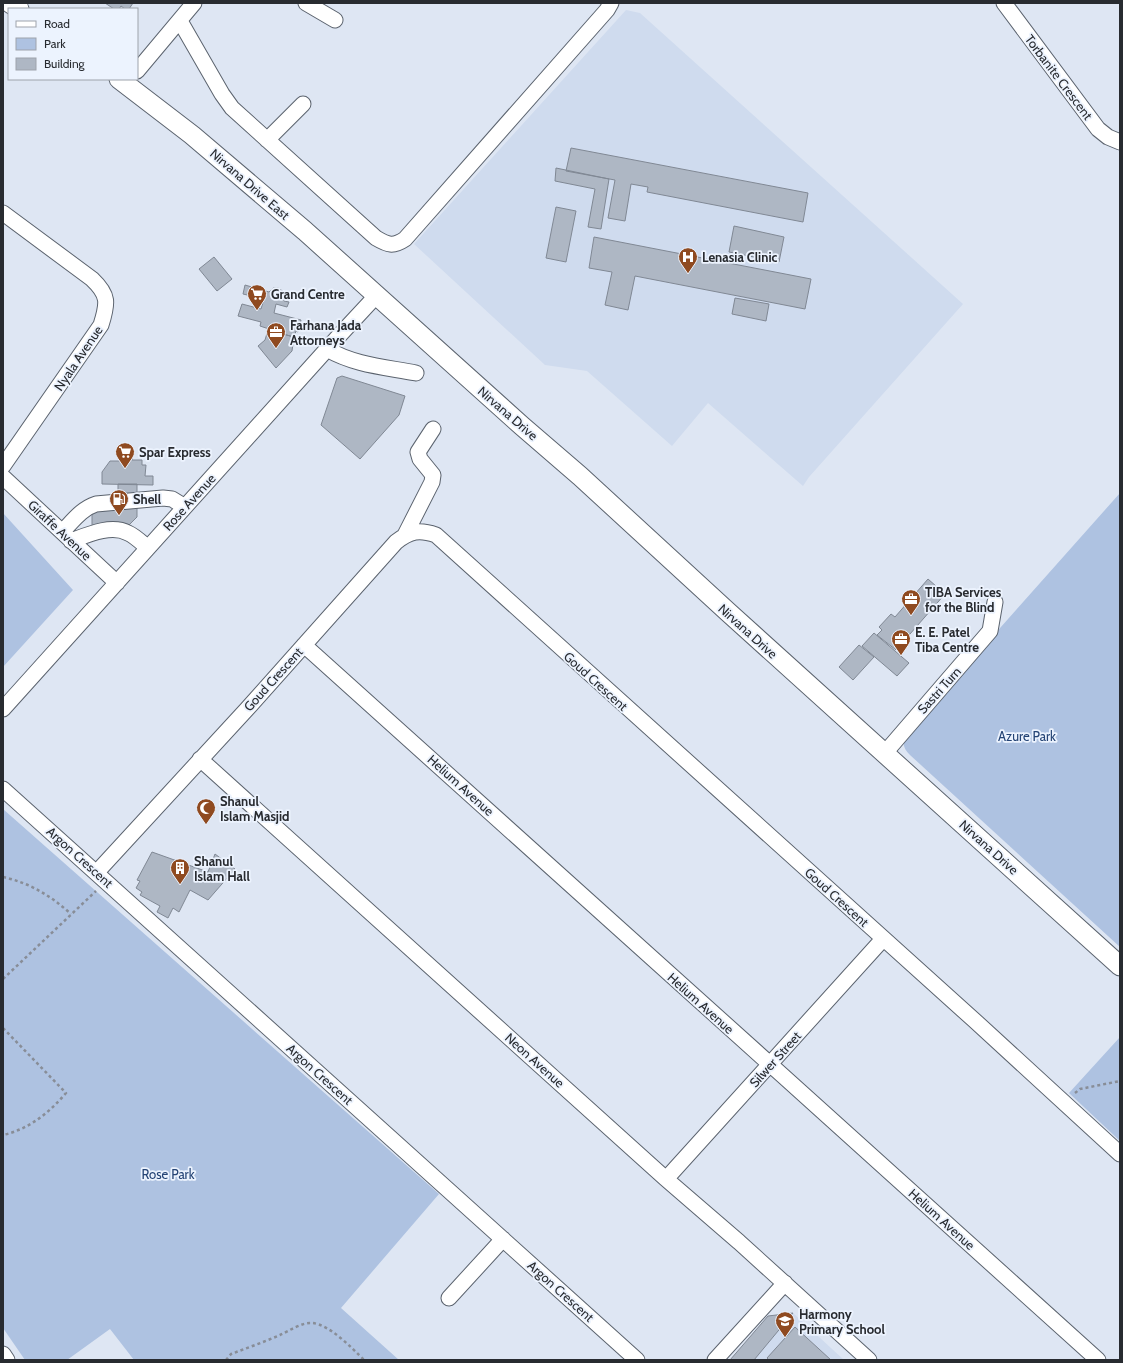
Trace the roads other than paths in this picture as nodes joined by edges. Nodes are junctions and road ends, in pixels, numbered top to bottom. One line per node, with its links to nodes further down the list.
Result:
1 (194, 3): 6 (street)
2 (306, 3): 5 (street)
3 (610, 3): 10 (street)
4 (1004, 3): 11 (street, Torbanite Crescent)
5 (335, 20)
6 (180, 21): 7 (street); 10 (street)
7 (138, 67)
8 (130, 80): 13 (main road, Nirvana Drive East)
9 (303, 104): 10 (street)
10 (267, 140)
11 (1120, 142)
12 (3, 213): 17 (street, Nyala Avenue)
13 (376, 296): 14 (street, Rose Avenue); 27 (main road, Nirvana Drive)
14 (327, 349): 15 (street); 19 (street, Rose Avenue)
15 (416, 373)
16 (433, 429): 20 (street)
17 (3, 466)
18 (3, 477): 21 (street, Giraffe Avenue)
19 (185, 507): 21 (street); 22 (street, Rose Avenue)
20 (405, 535): 25 (street, Goud Crescent); 31 (street, Goud Crescent)
21 (66, 537): 22 (street); 23 (street, Giraffe Avenue)
22 (148, 548): 23 (street, Rose Avenue)
23 (117, 583): 26 (street, Rose Avenue)
24 (995, 602): 27 (street, Sastri Turn)
25 (304, 645): 28 (street, Goud Crescent); 33 (street, Helium Avenue)
26 (3, 709)
27 (884, 754): 32 (main road, Nirvana Drive)
28 (200, 759): 30 (street, Goud Crescent); 35 (street, Neon Avenue)
29 (3, 788): 30 (street, Argon Crescent)
30 (97, 872): 36 (street, Argon Crescent)
31 (883, 939): 33 (street, Silwer Street); 34 (street, Goud Crescent)
32 (1120, 966)
33 (769, 1065): 35 (street, Silwer Street); 44 (street, Helium Avenue)
34 (1120, 1154)
35 (666, 1178): 37 (street, Neon Avenue)
36 (503, 1239): 38 (street); 40 (street, Argon Crescent)
37 (785, 1283): 42 (street); 43 (street, Neon Avenue)
38 (449, 1298)
39 (3, 1354): 41 (street)
40 (628, 1357)
41 (7, 1360)
42 (715, 1360)
43 (869, 1360)
44 (1098, 1360)

